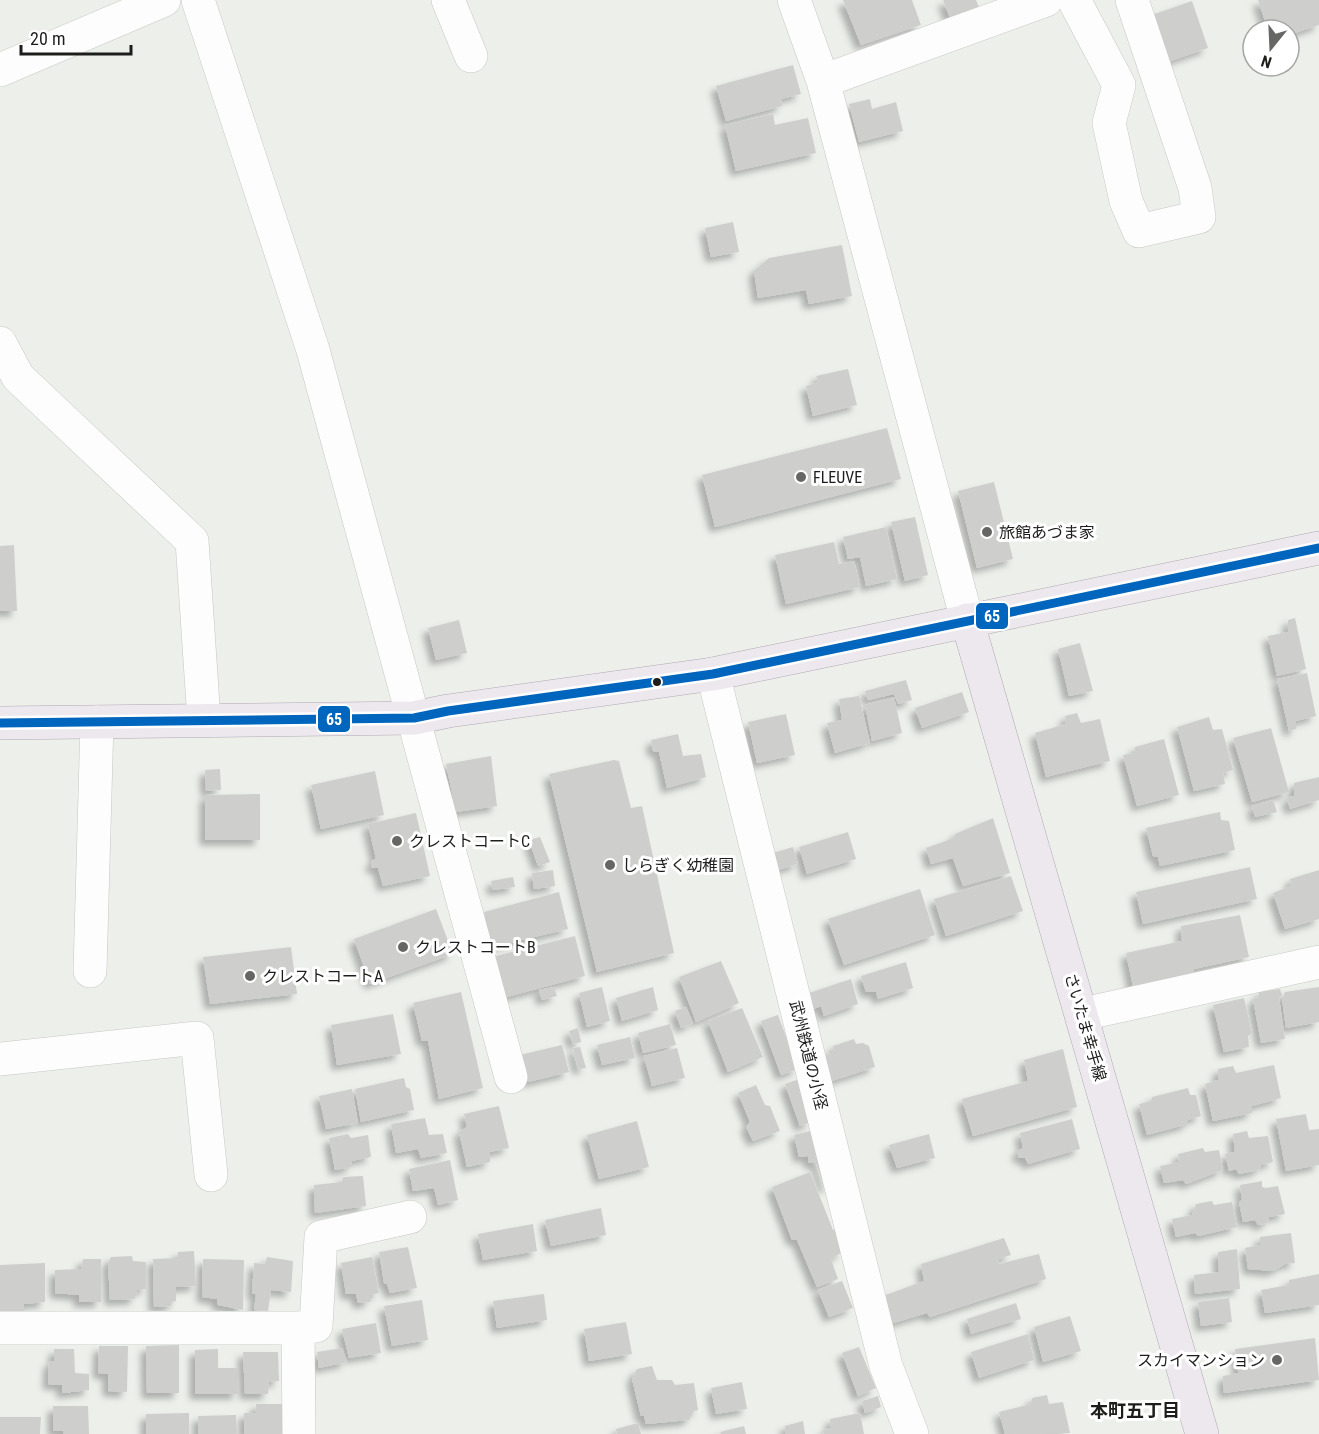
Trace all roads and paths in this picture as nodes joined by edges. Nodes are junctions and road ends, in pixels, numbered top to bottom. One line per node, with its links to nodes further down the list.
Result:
1 (164, 0): 9 (street)
2 (198, 0): 15 (street)
3 (448, 0): 8 (street)
4 (794, 0): 10 (street)
5 (1046, 0): 10 (street)
6 (1074, 0): 7 (street)
7 (1132, 0)
8 (471, 56)
9 (0, 70)
10 (823, 81): 13 (street)
11 (0, 343): 16 (street)
12 (1319, 548): 13 (main road)
13 (967, 620): 14 (main road); 21 (main road, さいたま幸手線)
14 (713, 674): 15 (main road); 29 (street, 武州鉄道の小径)
15 (414, 718): 16 (main road); 23 (street)
16 (204, 720): 17 (main road)
17 (97, 722): 18 (main road); 20 (street)
18 (1, 726)
19 (1319, 962): 21 (street)
20 (90, 971)
21 (1083, 1014): 30 (main road, さいたま幸手線)
22 (0, 1059): 24 (street)
23 (512, 1077)
24 (211, 1174)
25 (410, 1217): 27 (street)
26 (0, 1328): 27 (street)
27 (298, 1328): 28 (street)
28 (299, 1434)
29 (912, 1434)
30 (1202, 1434)

